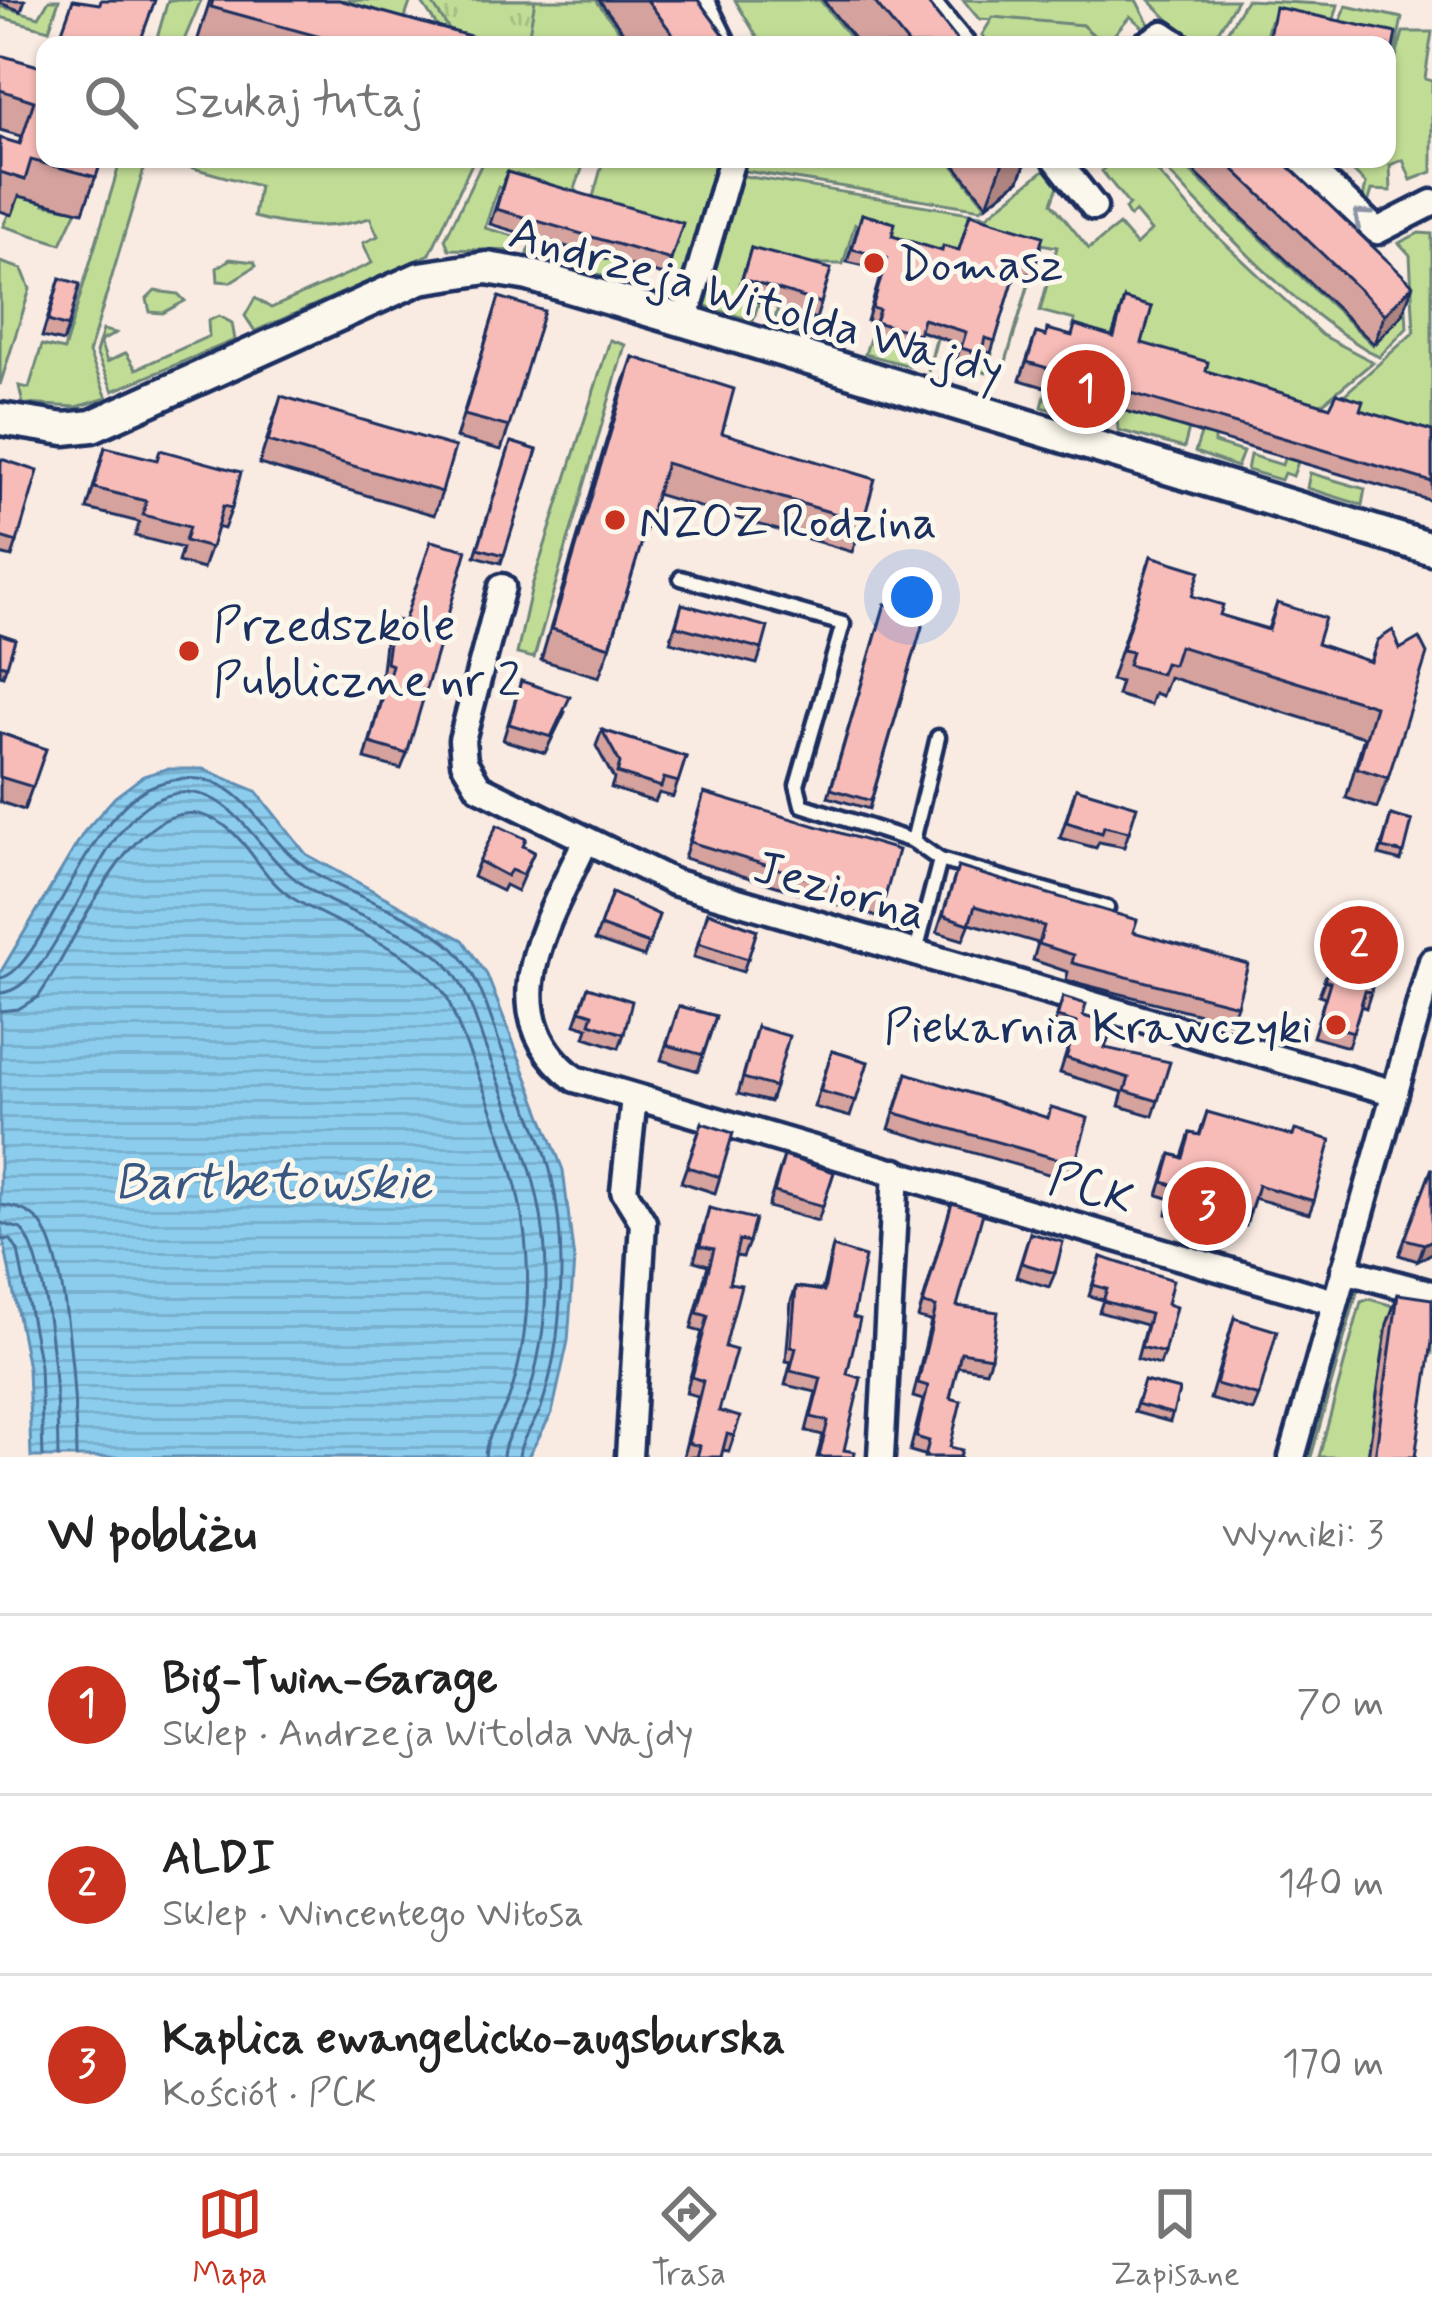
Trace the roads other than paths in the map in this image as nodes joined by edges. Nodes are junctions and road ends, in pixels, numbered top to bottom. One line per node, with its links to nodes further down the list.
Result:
1 (701, 0): 3 (street)
2 (926, 0): 4 (street)
3 (719, 36)
4 (955, 36)
5 (729, 168): 10 (street)
6 (1063, 168): 9 (street)
7 (1310, 168): 8 (street, one-way to 7)
8 (1432, 202)
9 (1094, 207)
10 (685, 321): 11 (street, Andrzeja Witolda Wajdy); 12 (street, Andrzeja Witolda Wajdy)
11 (0, 419)
12 (1432, 549)
13 (681, 578): 17 (lane)
14 (502, 586): 16 (street, Jeziorna)
15 (938, 736): 17 (lane)
16 (585, 842): 20 (street, Jeziorna); 23 (street, PCK)
17 (913, 842): 18 (lane)
18 (940, 860): 19 (lane); 20 (lane)
19 (1107, 908)
20 (916, 953): 22 (street, Jeziorna)
21 (1432, 962): 22 (street)
22 (1395, 1093): 25 (street)
23 (634, 1097): 24 (street, PCK); 28 (street)
24 (896, 1172): 27 (street, PCK); 29 (street)
25 (1344, 1270): 26 (street); 27 (street)
26 (1432, 1294)
27 (1334, 1302): 30 (street)
28 (629, 1457)
29 (880, 1457)
30 (1292, 1457)

